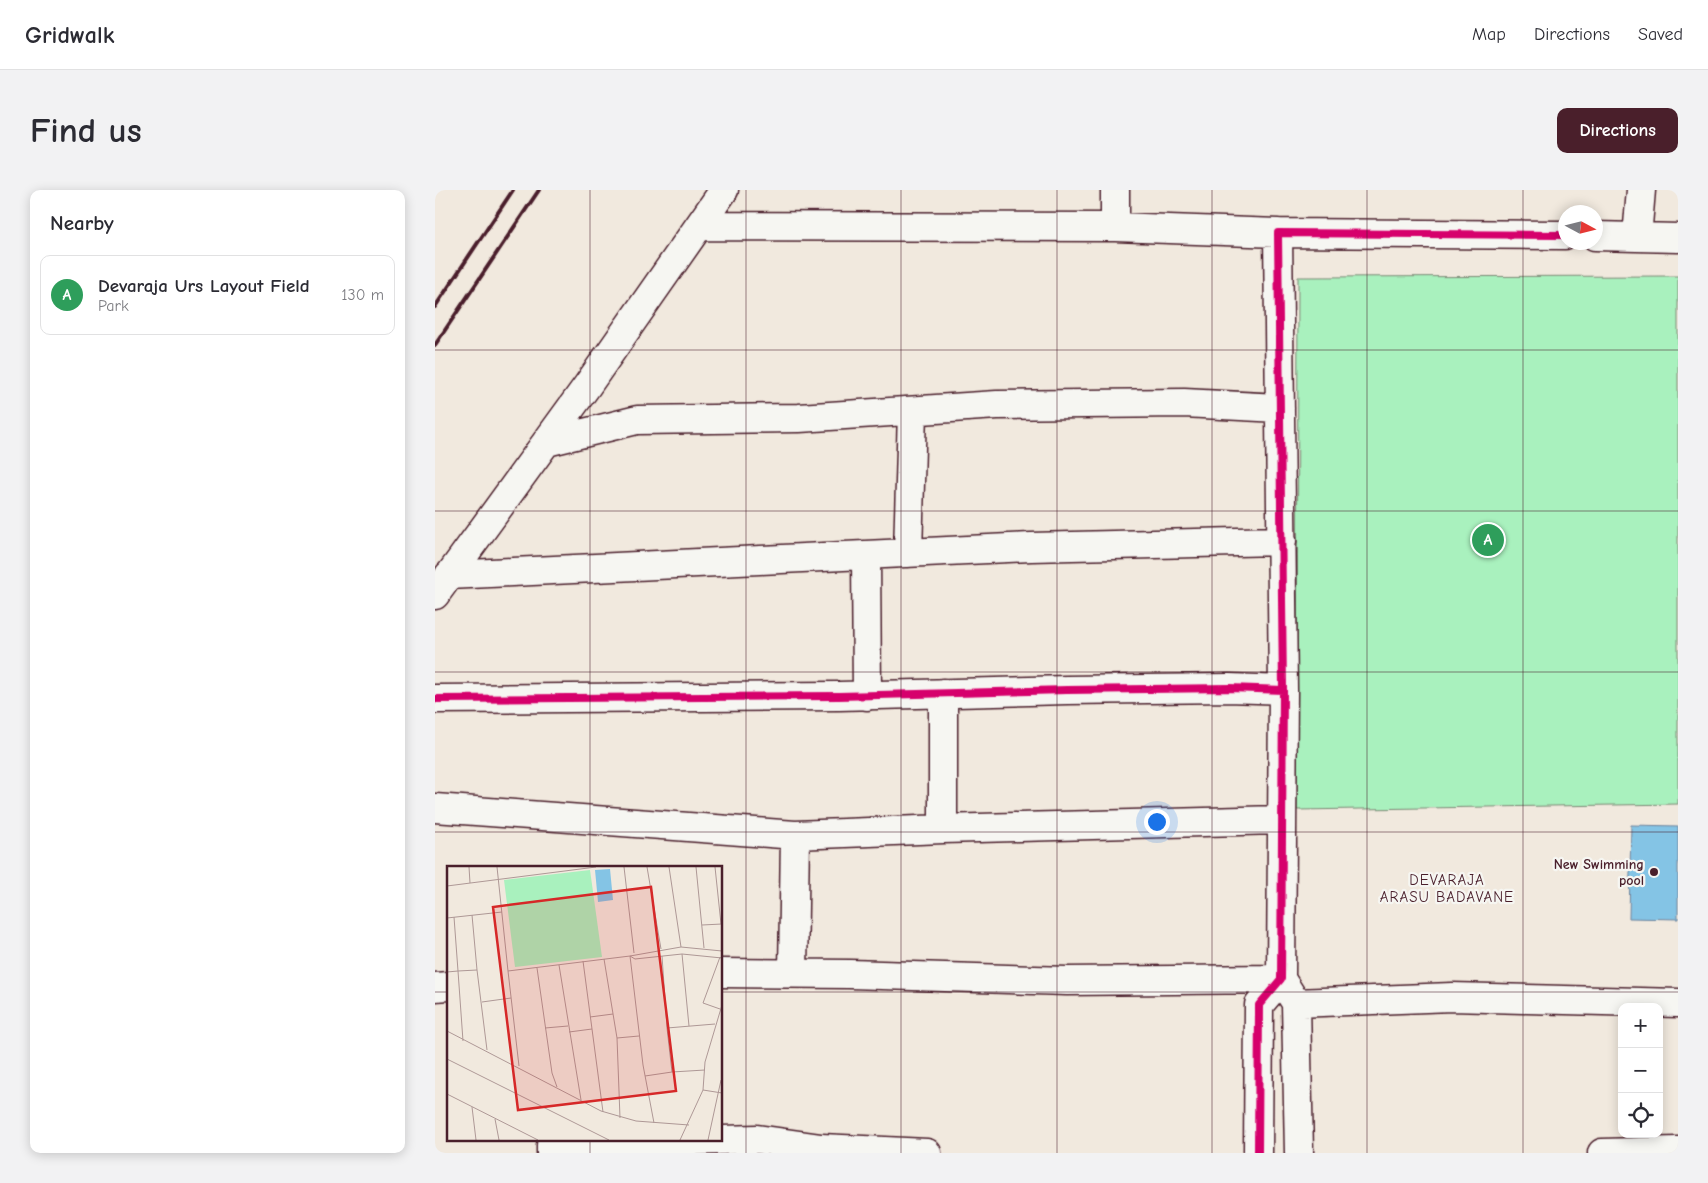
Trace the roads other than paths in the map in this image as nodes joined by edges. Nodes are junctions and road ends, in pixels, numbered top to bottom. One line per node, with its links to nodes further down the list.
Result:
1 (724, 190): 4 (street)
2 (1115, 190): 5 (street)
3 (1641, 190): 9 (street)
4 (700, 226): 5 (street); 13 (street)
5 (1115, 227): 6 (street)
6 (1278, 233): 7 (street); 11 (street)
7 (1558, 235)
8 (1603, 236): 9 (street)
9 (1637, 237): 10 (street)
10 (1678, 238)
11 (1280, 408): 12 (street); 14 (street)
12 (912, 411): 13 (street); 15 (street)
13 (547, 442): 17 (street)
14 (1282, 541): 15 (street); 18 (street)
15 (908, 553): 16 (street)
16 (866, 555): 17 (street); 20 (street)
17 (442, 585)
18 (1283, 690): 19 (street); 23 (street)
19 (943, 693): 20 (street); 24 (street)
20 (867, 696): 21 (street)
21 (435, 700)
22 (435, 808): 25 (street)
23 (1281, 820): 24 (street); 28 (street)
24 (943, 829): 25 (street)
25 (795, 835): 27 (street)
26 (723, 973): 27 (street)
27 (793, 973): 28 (street)
28 (1281, 979): 29 (street); 35 (street)
29 (1296, 1003): 30 (street); 36 (street)
30 (1678, 1003)
31 (551, 1146): 32 (street)
32 (821, 1151): 34 (street)
33 (1678, 1151): 37 (street)
34 (927, 1153)
35 (1258, 1153)
36 (1299, 1153)
37 (1602, 1153)

